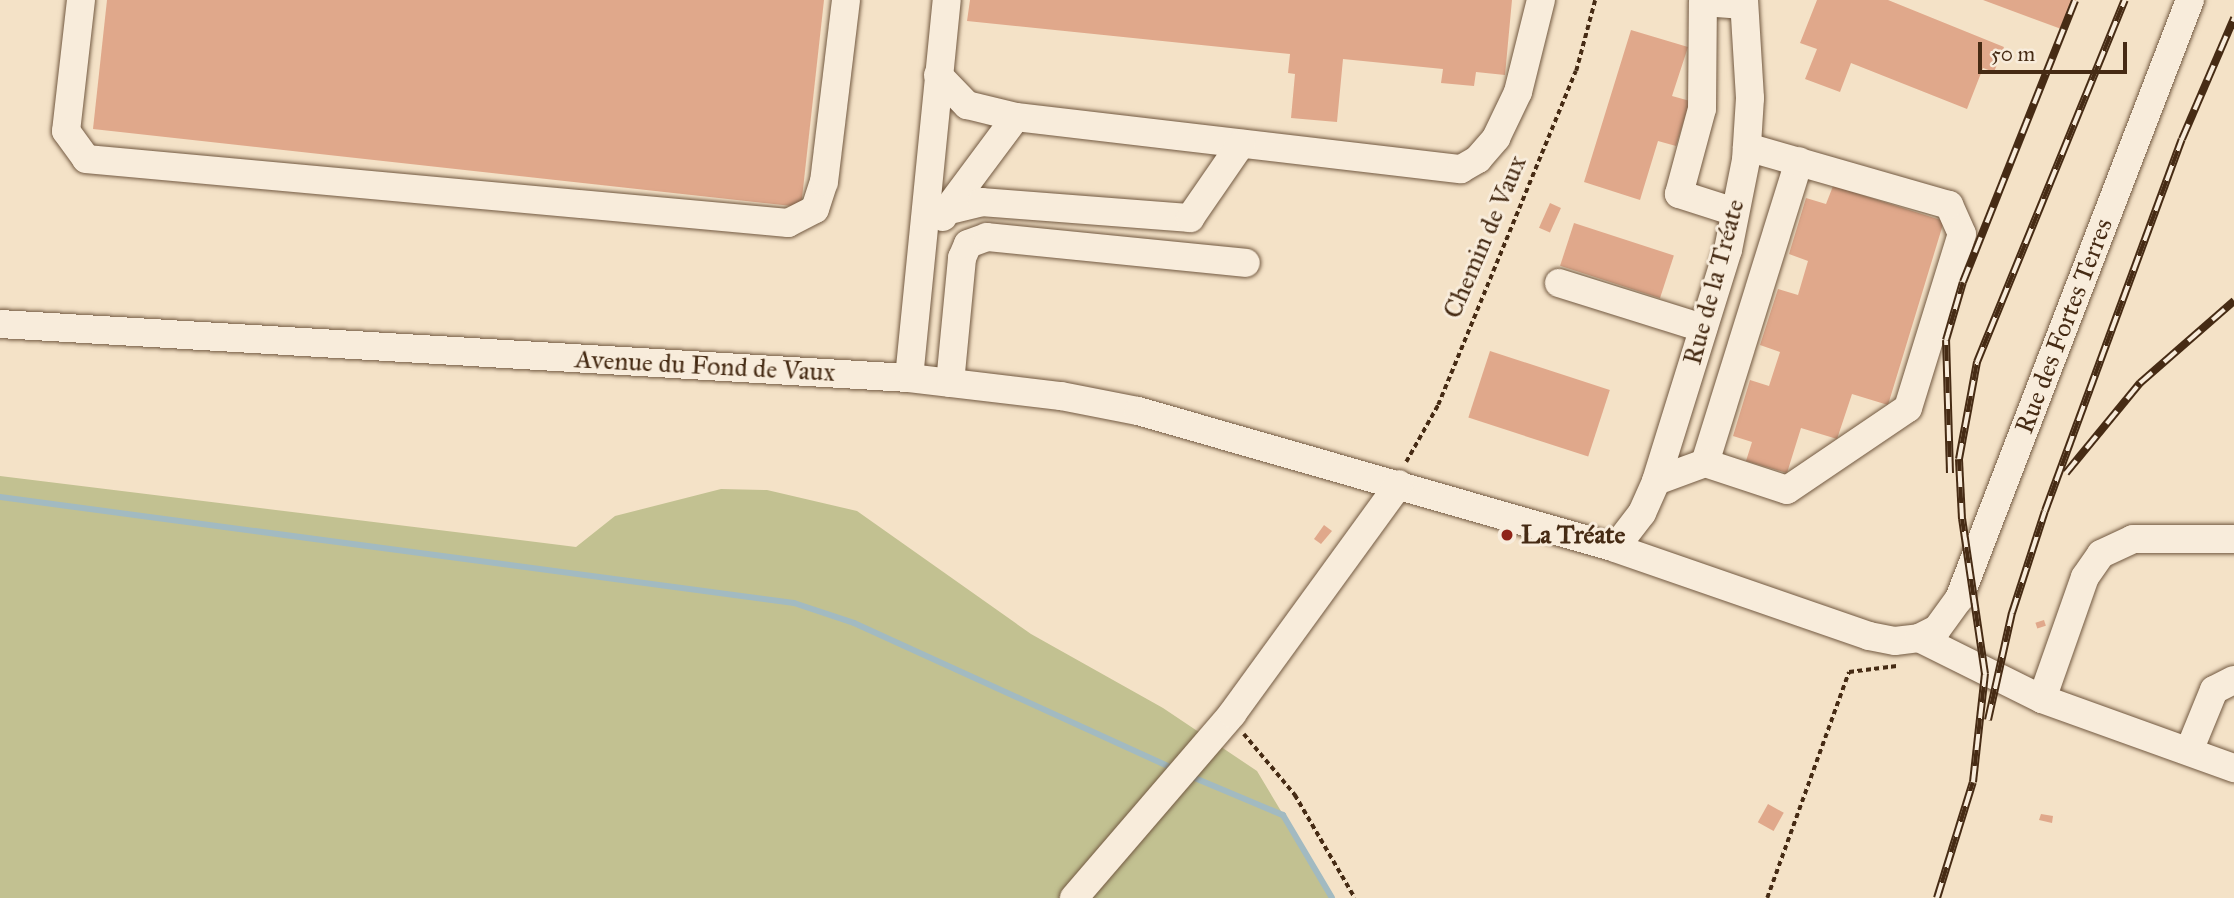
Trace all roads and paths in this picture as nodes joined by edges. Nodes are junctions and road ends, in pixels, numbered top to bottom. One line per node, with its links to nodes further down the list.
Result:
1 (81, 0): 2 (street)
2 (846, 0)
3 (947, 0): 8 (street)
4 (1541, 0): 10 (street)
5 (1595, 0): 24 (path, Chemin de Vaux)
6 (2190, 0): 27 (street, Rue des Fortes Terres)
7 (1744, 2): 11 (street, Rue de la Tréate); 14 (street)
8 (938, 75): 9 (street); 15 (street)
9 (1016, 117): 10 (street); 13 (street)
10 (1241, 144): 13 (street)
11 (1747, 146): 12 (street); 14 (street, Rue de la Tréate)
12 (1798, 162): 22 (street); 22 (street)
13 (946, 211): 15 (street)
14 (1735, 212): 19 (street, Rue de la Tréate)
15 (923, 248): 20 (street)
16 (1246, 263): 21 (street)
17 (1559, 283): 19 (street)
18 (0, 324): 20 (street, Avenue du Fond de Vaux)
19 (1703, 328): 23 (street, Rue de la Tréate)
20 (909, 378): 21 (street, Avenue du Fond de Vaux)
21 (950, 383): 24 (street, Avenue du Fond de Vaux)
22 (1705, 463): 23 (street)
23 (1656, 481): 26 (street, Rue de la Tréate)
24 (1399, 484): 26 (street, Avenue du Fond de Vaux); 31 (street)
25 (2234, 539): 30 (street)
26 (1615, 548): 27 (street, Avenue du Fond de Vaux)
27 (1919, 638): 30 (street)
28 (1901, 665): 36 (path)
29 (2234, 680): 32 (street)
30 (2042, 699): 32 (street)
31 (1232, 715): 34 (street); 35 (path)
32 (2189, 751): 33 (street)
33 (2234, 768)
34 (1074, 898)
35 (1355, 898)
36 (1767, 898)

